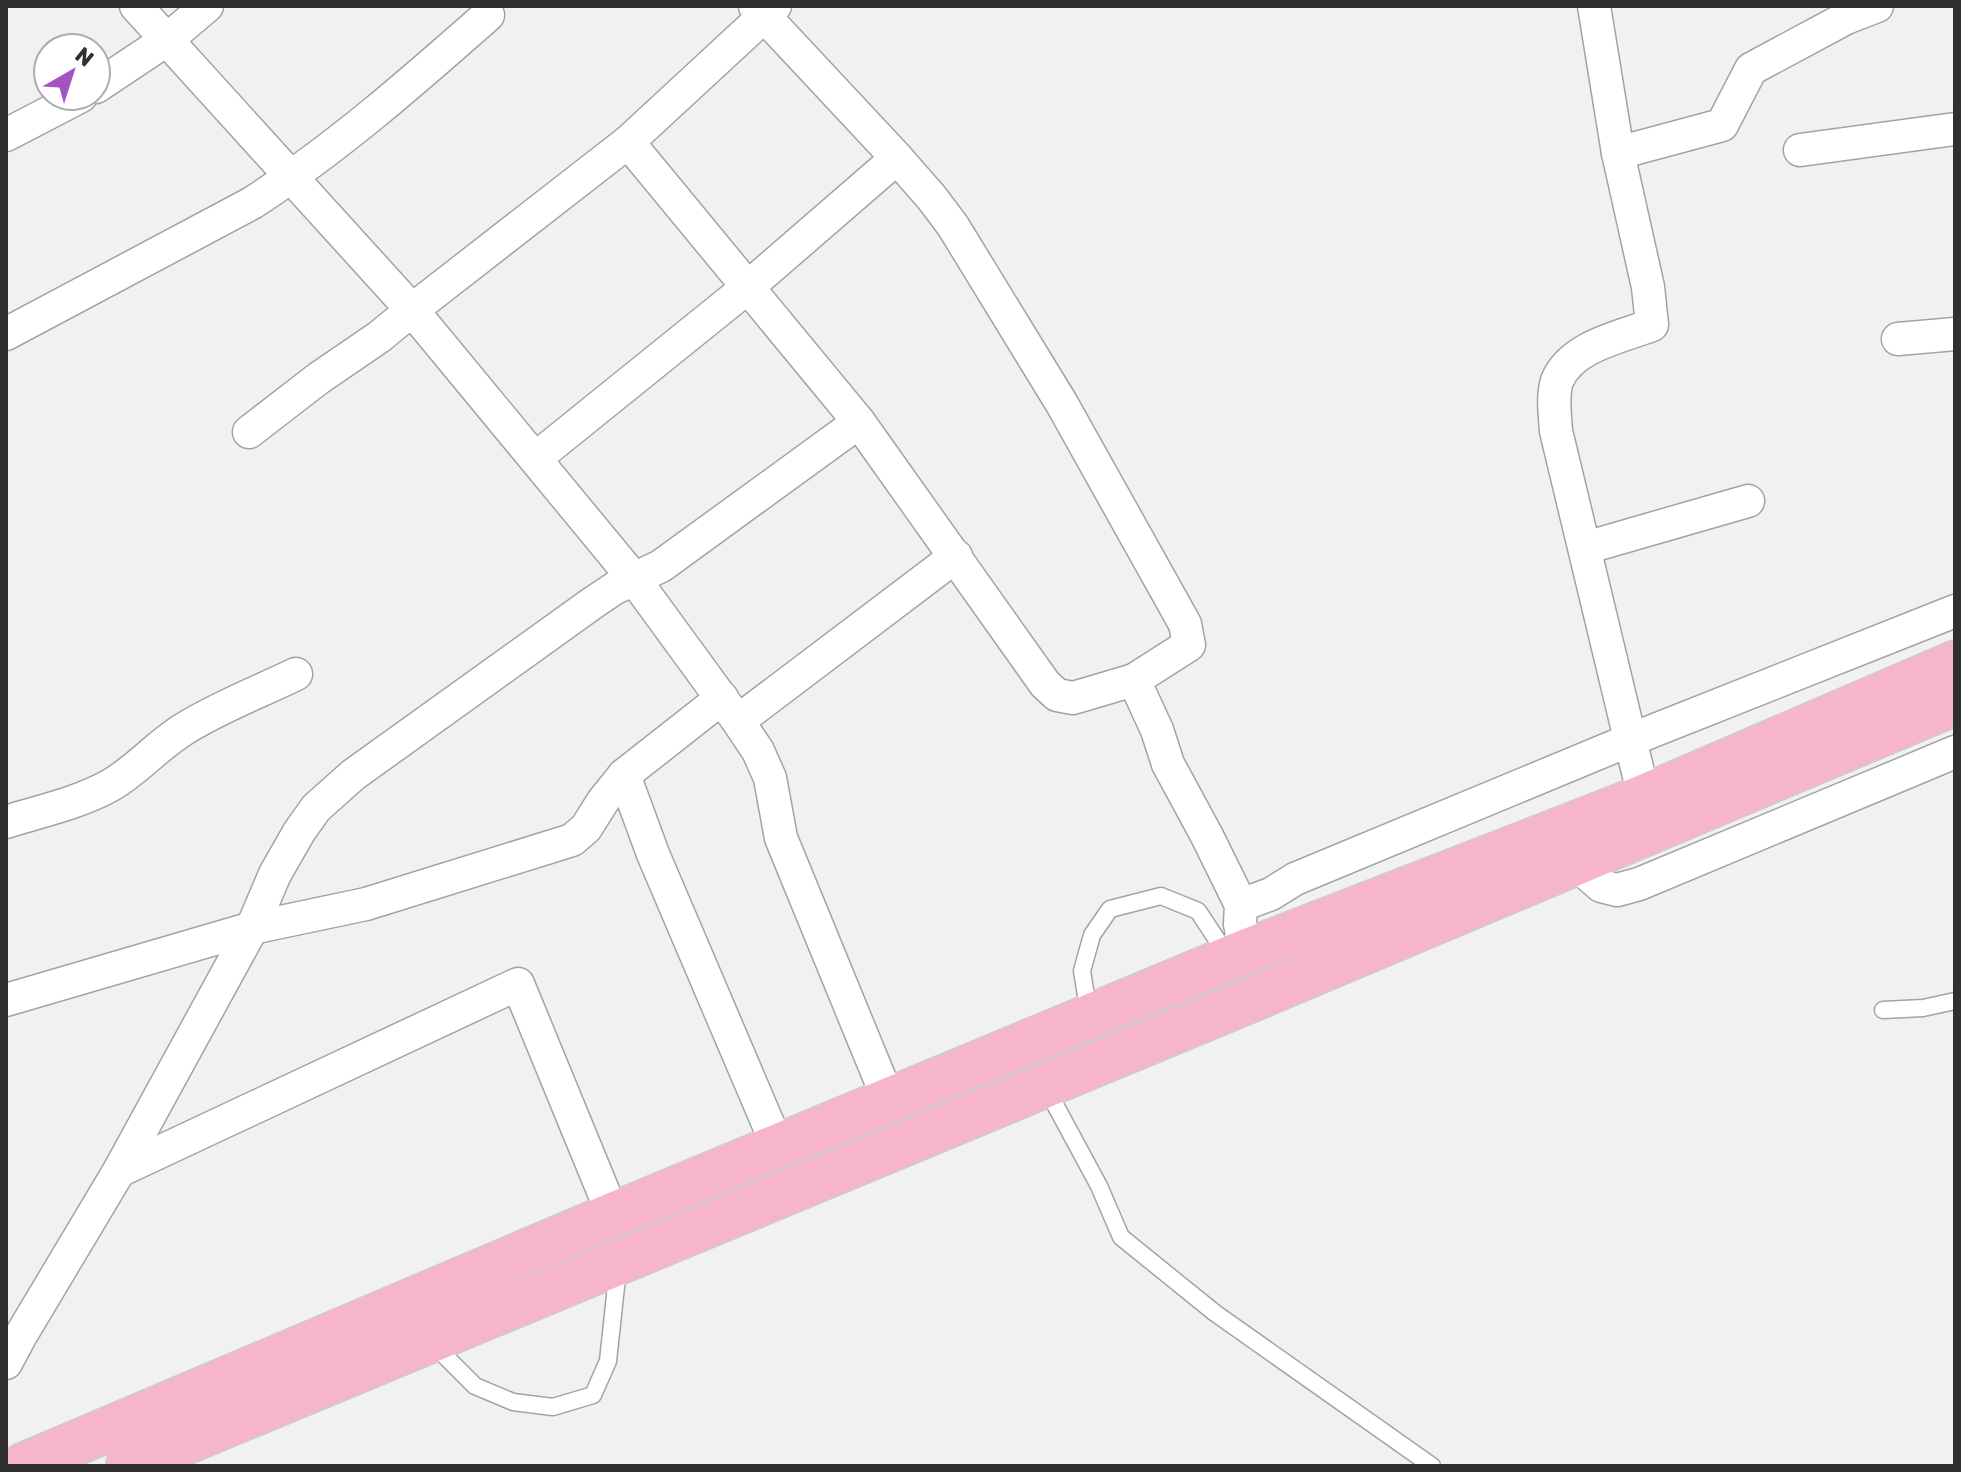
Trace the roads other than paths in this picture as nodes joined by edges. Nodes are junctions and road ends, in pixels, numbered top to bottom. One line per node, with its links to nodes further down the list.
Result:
1 (136, 6): 7 (street)
2 (207, 6): 7 (street)
3 (1594, 6): 14 (street)
4 (1877, 6): 14 (street)
5 (765, 9): 12 (street); 15 (street)
6 (488, 15): 16 (street)
7 (168, 39): 8 (street); 16 (street)
8 (112, 76)
9 (50, 112): 11 (street)
10 (1955, 129): 13 (street)
11 (6, 135)
12 (628, 142): 17 (street); 18 (street)
13 (1800, 150)
14 (1618, 153): 26 (street)
15 (897, 158): 17 (street); 32 (street)
16 (291, 177): 18 (street); 19 (street)
17 (748, 287): 22 (street); 24 (street)
18 (412, 310): 23 (street); 24 (street)
19 (6, 334)
20 (1955, 334): 21 (street)
21 (1898, 339)
22 (859, 422): 27 (street); 28 (street)
23 (249, 432)
24 (536, 458): 28 (street)
25 (1748, 501): 26 (street)
26 (1585, 548): 35 (street)
27 (956, 556): 32 (street); 34 (street)
28 (635, 580): 34 (street); 42 (street)
29 (1955, 611): 35 (street)
30 (1955, 663): 38 (main road)
31 (296, 674): 39 (street)
32 (1134, 680): 41 (street)
33 (1955, 703): 40 (main road)
34 (730, 709): 37 (street); 49 (street)
35 (1630, 740): 38 (street); 41 (street)
36 (1955, 752): 40 (street)
37 (624, 775): 42 (street); 50 (street)
38 (1644, 797): 43 (main road)
39 (6, 822)
40 (1574, 862): 48 (main road)
41 (1241, 905): 43 (street)
42 (252, 928): 44 (street); 51 (street)
43 (1237, 956): 47 (main road); 47 (lane)
44 (6, 1000)
45 (1955, 1001): 46 (lane)
46 (1883, 1010)
47 (1090, 1017): 49 (main road)
48 (1045, 1085): 53 (main road); 59 (lane)
49 (889, 1101): 50 (main road)
50 (778, 1147): 52 (main road)
51 (119, 1171): 52 (street); 54 (street)
52 (613, 1215): 57 (main road)
53 (619, 1262): 55 (main road); 55 (lane)
54 (14, 1326): 56 (street)
55 (429, 1340): 58 (main road)
56 (6, 1363)
57 (22, 1466)
58 (128, 1466)
59 (1432, 1466)

